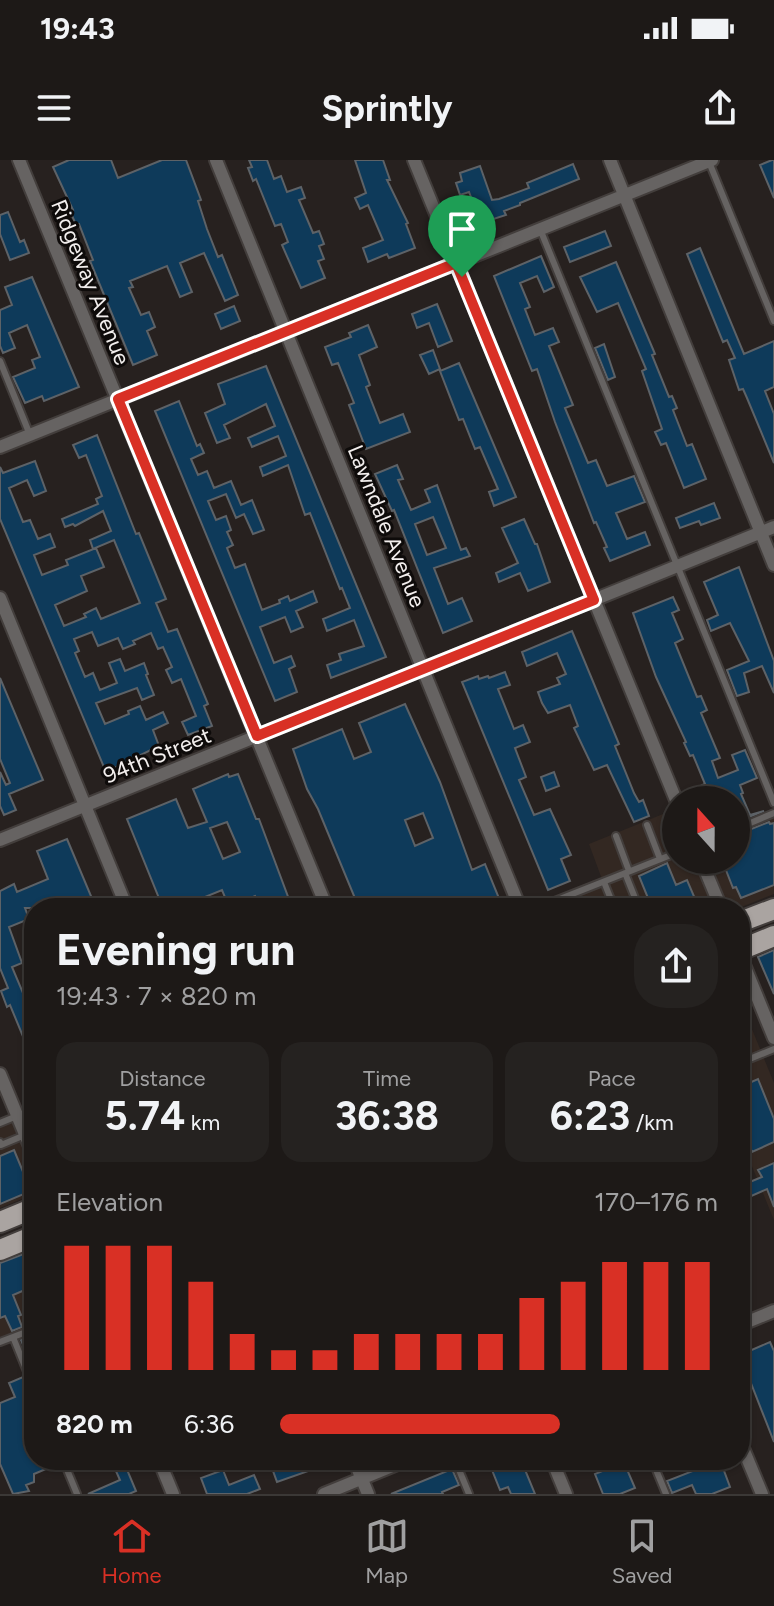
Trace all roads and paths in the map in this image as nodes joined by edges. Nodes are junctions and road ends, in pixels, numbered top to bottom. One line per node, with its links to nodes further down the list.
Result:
1 (19, 160): 12 (street, Ridgeway Avenue)
2 (216, 160): 10 (street, Lawndale Avenue)
3 (414, 160): 8 (street)
4 (610, 160): 6 (street)
5 (710, 160): 6 (street); 9 (lane)
6 (624, 195): 7 (street); 16 (street)
7 (540, 229): 8 (street); 18 (lane)
8 (456, 263): 10 (street); 20 (street)
9 (774, 321)
10 (286, 332): 12 (street); 21 (street, Lawndale Avenue)
11 (0, 361): 13 (lane)
12 (118, 399): 13 (street); 22 (street, Ridgeway Avenue)
13 (30, 435): 14 (street)
14 (0, 447)
15 (774, 527): 16 (street, 94th Street)
16 (761, 532): 17 (street); 18 (street, 94th Street)
17 (774, 565)
18 (678, 566): 20 (street, 94th Street); 24 (lane)
19 (0, 598): 25 (street)
20 (594, 600): 21 (street, 94th Street); 23 (street)
21 (423, 669): 22 (street, 94th Street); 37 (street, Lawndale Avenue)
22 (257, 736): 25 (street, 94th Street); 36 (street, Ridgeway Avenue)
23 (670, 786)
24 (774, 803)
25 (85, 806): 30 (street, 94th Street); 35 (street)
26 (774, 813): 27 (lane)
27 (750, 823)
28 (647, 825): 31 (lane)
29 (616, 836): 32 (lane)
30 (0, 840)
31 (660, 859): 32 (lane)
32 (627, 872): 34 (lane); 40 (lane)
33 (707, 874): 41 (street)
34 (604, 882): 38 (lane); 39 (lane)
35 (123, 898)
36 (323, 898)
37 (516, 898)
38 (563, 898)
39 (610, 898)
40 (636, 898)
41 (717, 898)
42 (774, 909): 43 (main road)
43 (750, 918)
44 (774, 936): 45 (main road)
45 (750, 948)
46 (750, 977): 47 (street)
47 (773, 1032)
48 (774, 1049): 49 (lane)
49 (750, 1057)
50 (0, 1074): 52 (street)
51 (24, 1113): 52 (lane)
52 (17, 1116): 53 (lane); 54 (street)
53 (0, 1123)
54 (24, 1133)
55 (24, 1135): 56 (lane)
56 (0, 1144)
57 (24, 1212): 58 (main road)
58 (0, 1222)
59 (24, 1240): 60 (main road)
60 (0, 1250)
61 (774, 1311): 62 (street)
62 (750, 1321)
63 (24, 1333): 64 (lane)
64 (13, 1337): 65 (lane); 66 (lane)
65 (0, 1342)
66 (24, 1364)
67 (750, 1465): 83 (street)
68 (67, 1470): 76 (lane)
69 (163, 1470): 77 (street)
70 (358, 1470): 75 (street)
71 (383, 1470): 75 (street)
72 (459, 1470): 80 (lane)
73 (556, 1470): 81 (street)
74 (656, 1470): 82 (lane)
75 (361, 1479): 78 (street); 79 (street)
76 (77, 1494)
77 (173, 1494)
78 (324, 1494)
79 (368, 1494)
80 (469, 1494)
81 (566, 1494)
82 (666, 1494)
83 (762, 1494)

